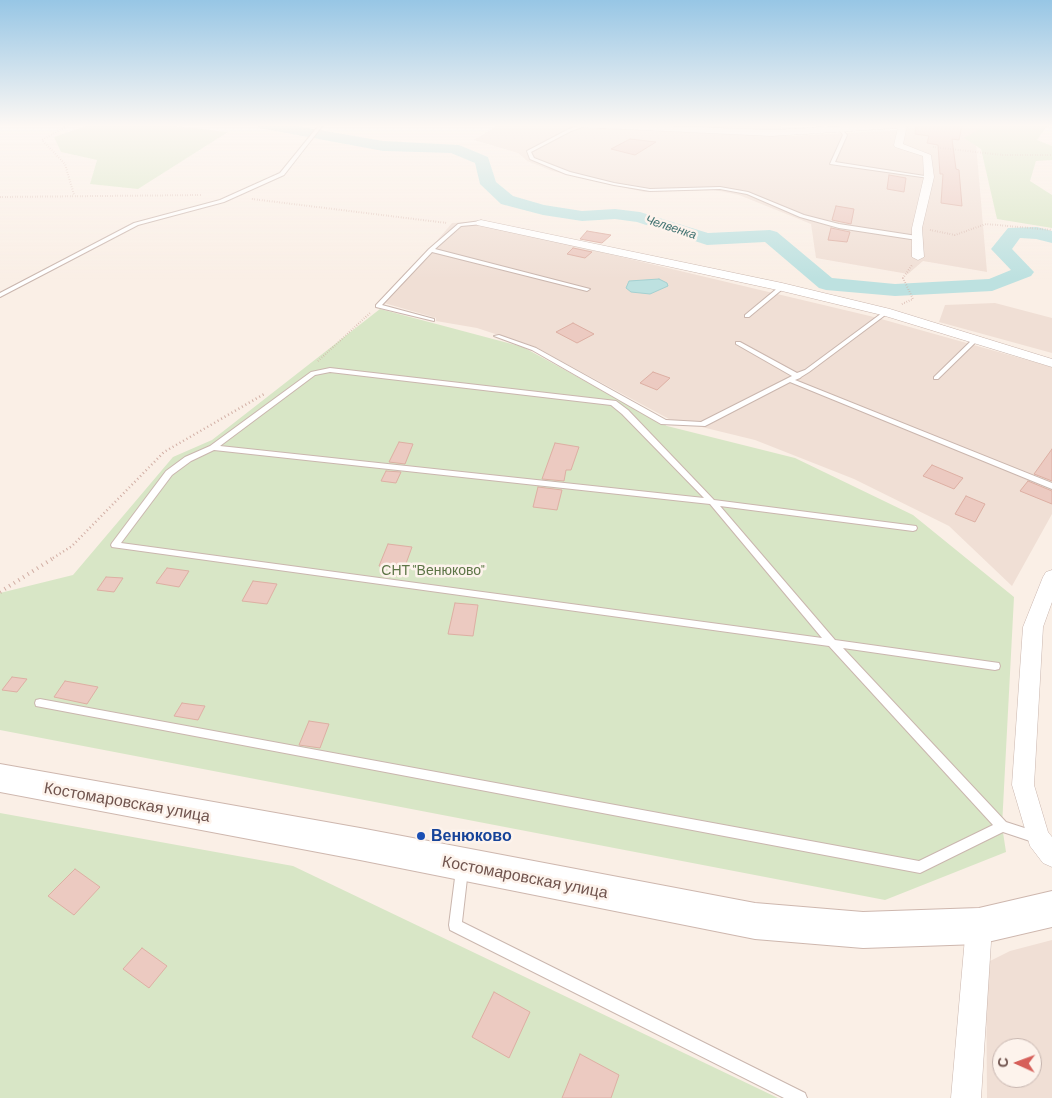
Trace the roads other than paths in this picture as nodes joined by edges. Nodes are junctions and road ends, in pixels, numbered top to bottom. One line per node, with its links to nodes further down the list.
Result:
1 (277, 176): 11 (lane)
2 (582, 176): 6 (lane)
3 (924, 176): 4 (lane)
4 (929, 177): 6 (street)
5 (481, 224): 7 (lane); 9 (street)
6 (917, 233): 8 (street)
7 (431, 250): 10 (lane); 14 (lane)
8 (918, 257)
9 (782, 287): 12 (street); 13 (lane)
10 (587, 289)
11 (0, 296)
12 (886, 312): 16 (street); 19 (lane)
13 (746, 316)
14 (432, 320)
15 (497, 336): 21 (lane)
16 (976, 339): 18 (street); 20 (lane)
17 (738, 342): 19 (lane)
18 (1052, 363)
19 (798, 377): 21 (lane)
20 (936, 378)
21 (790, 380): 23 (lane)
22 (213, 448): 24 (lane); 24 (lane); 27 (lane)
23 (1052, 486)
24 (712, 502): 25 (lane); 27 (lane)
25 (913, 528)
26 (1052, 577): 32 (street)
27 (832, 643): 28 (lane); 31 (lane)
28 (994, 666)
29 (40, 703): 31 (lane)
30 (0, 778): 34 (street, Костомаровская улица)
31 (1002, 826): 32 (lane)
32 (1038, 838): 33 (street)
33 (1052, 855)
34 (463, 865): 36 (street, Костомаровская улица); 37 (lane)
35 (1052, 909): 36 (street, Костомаровская улица)
36 (979, 926): 38 (street)
37 (800, 1098)
38 (966, 1098)

